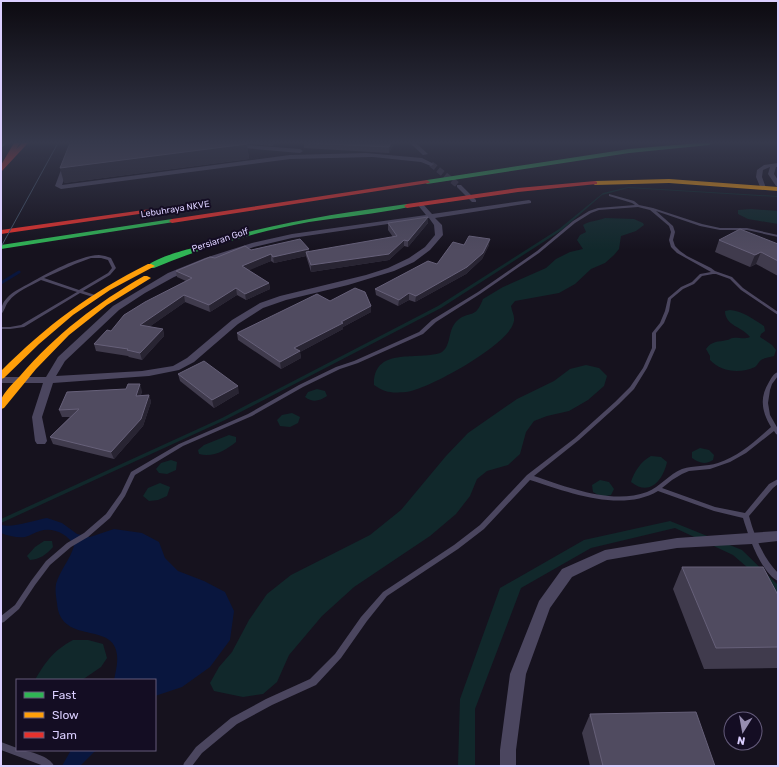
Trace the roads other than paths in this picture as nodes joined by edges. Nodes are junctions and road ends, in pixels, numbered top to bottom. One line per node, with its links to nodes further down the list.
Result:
1 (61, 179): 2 (street)
2 (123, 179)
3 (447, 179): 17 (main road, Lebuhraya NKVE)
4 (760, 180): 5 (main road, Persiaran Golf); 5 (street); 8 (main road, Persiaran Golf)
5 (776, 182)
6 (459, 186): 8 (street)
7 (610, 195): 11 (lane)
8 (472, 198): 10 (main road, Persiaran Golf)
9 (529, 202): 14 (street)
10 (423, 206): 14 (street); 21 (main road, Persiaran Golf); 28 (main road, Persiaran Golf)
11 (638, 206): 12 (lane); 40 (lane)
12 (651, 209): 16 (lane); 18 (lane)
13 (158, 210): 15 (main road, Lebuhraya NKVE)
14 (432, 216): 29 (street); 29 (street)
15 (1, 232)
16 (778, 236)
17 (1, 247)
18 (715, 273): 23 (lane); 33 (lane)
19 (42, 278): 20 (lane); 20 (lane); 22 (lane)
20 (79, 291): 21 (lane); 24 (lane)
21 (94, 296): 26 (main road, Persiaran Golf)
22 (1, 313)
23 (778, 314)
24 (1, 328)
25 (778, 374): 31 (lane)
26 (1, 376)
27 (1, 380): 28 (street)
28 (18, 380): 29 (street); 30 (main road, Persiaran Golf)
29 (49, 380): 32 (street)
30 (1, 406)
31 (776, 430): 35 (lane)
32 (41, 440)
33 (529, 477): 35 (lane); 43 (lane)
34 (778, 481): 36 (lane)
35 (658, 489): 36 (lane)
36 (746, 516): 38 (lane)
37 (778, 536): 38 (street)
38 (752, 539): 39 (lane); 44 (street)
39 (778, 578)
40 (1, 620)
41 (1, 746): 42 (lane)
42 (50, 766)
43 (187, 766)
44 (508, 766)

